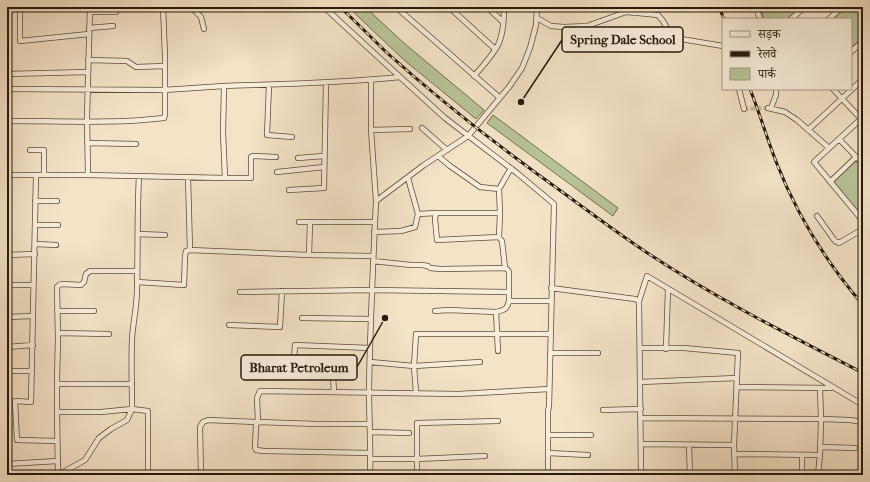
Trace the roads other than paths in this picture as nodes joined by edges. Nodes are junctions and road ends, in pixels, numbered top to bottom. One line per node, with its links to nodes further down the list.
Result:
1 (20, 7): 25 (street)
2 (163, 7): 31 (street)
3 (193, 7): 24 (street)
4 (324, 7): 35 (street)
5 (396, 7): 34 (street)
6 (449, 7): 28 (street)
7 (487, 7): 21 (street)
8 (504, 7): 21 (street)
9 (537, 7): 17 (street)
10 (756, 7): 18 (street)
11 (793, 7): 16 (street)
12 (805, 7): 16 (street)
13 (842, 7): 20 (street)
14 (90, 10): 15 (street); 23 (street)
15 (116, 12)
16 (799, 12): 19 (street)
17 (537, 18): 27 (street); 49 (street)
18 (760, 18)
19 (792, 18)
20 (830, 18)
21 (503, 22): 28 (street)
22 (113, 26): 23 (street)
23 (89, 28): 25 (street)
24 (204, 29)
25 (89, 34): 30 (street)
26 (863, 41): 29 (street)
27 (722, 46)
28 (495, 49): 34 (street)
29 (852, 51)
30 (88, 60): 31 (street); 32 (street)
31 (165, 66): 44 (street)
32 (88, 72): 33 (street); 43 (street)
33 (7, 74)
34 (474, 76): 49 (street)
35 (400, 77): 37 (street); 59 (street)
36 (863, 79): 42 (street)
37 (371, 80): 38 (street); 57 (street)
38 (326, 83): 39 (street); 67 (street)
39 (269, 85): 40 (street); 60 (street)
40 (224, 86): 44 (street); 82 (street)
41 (7, 89): 43 (street)
42 (852, 89)
43 (88, 90): 44 (street); 54 (street)
44 (164, 90): 54 (street)
45 (739, 90): 51 (street)
46 (776, 90): 58 (street)
47 (834, 90): 50 (street)
48 (851, 90): 50 (street)
49 (500, 98): 59 (street)
50 (842, 98): 52 (street); 58 (street)
51 (744, 108)
52 (862, 119): 61 (street)
53 (7, 121): 54 (street)
54 (87, 121): 62 (street)
55 (422, 128): 66 (street)
56 (410, 129): 57 (street)
57 (371, 130): 87 (street)
58 (808, 130): 64 (street)
59 (468, 136): 66 (street); 74 (street)
60 (292, 137)
61 (839, 139): 64 (street); 71 (street)
62 (87, 143): 63 (street); 79 (street)
63 (136, 144)
64 (829, 148): 84 (street)
65 (30, 150): 78 (street)
66 (448, 150): 68 (street)
67 (324, 156): 70 (street); 73 (street)
68 (438, 156): 83 (street); 85 (street)
69 (276, 157): 82 (street)
70 (298, 158)
71 (856, 158): 72 (street); 84 (street)
72 (863, 164)
73 (324, 167): 75 (street); 86 (street)
74 (511, 168): 85 (street); 117 (street)
75 (277, 172)
76 (7, 175): 77 (street)
77 (36, 175): 78 (street); 88 (street)
78 (44, 175): 79 (street)
79 (88, 175): 80 (street)
80 (139, 176): 81 (street); 102 (street)
81 (188, 178): 82 (street); 107 (street)
82 (225, 178)
83 (408, 178): 87 (street); 92 (street)
84 (830, 182): 94 (street)
85 (499, 189): 91 (street)
86 (290, 190)
87 (376, 201): 97 (street)
88 (35, 202): 89 (street); 98 (street)
89 (57, 202)
90 (436, 213): 91 (street); 92 (street); 104 (street)
91 (500, 213): 104 (street)
92 (418, 214): 101 (street)
93 (817, 216): 100 (street)
94 (863, 221)
95 (300, 222): 96 (street)
96 (310, 222): 97 (street); 110 (street)
97 (375, 222): 101 (street)
98 (35, 225): 99 (street); 105 (street)
99 (58, 225)
100 (863, 229)
101 (374, 232): 111 (street)
102 (138, 234): 103 (street); 113 (street)
103 (165, 235)
104 (499, 237): 112 (street)
105 (35, 244): 106 (street); 108 (street)
106 (56, 245)
107 (190, 250): 110 (street); 114 (street)
108 (35, 254): 109 (street); 116 (street)
109 (7, 255)
110 (309, 255): 111 (street)
111 (373, 258): 112 (street); 119 (street)
112 (505, 268): 122 (street)
113 (137, 271): 114 (street); 126 (street)
114 (137, 282): 157 (street)
115 (7, 285): 116 (street)
116 (34, 285): 130 (street)
117 (551, 288): 124 (street); 125 (street)
118 (668, 289): 124 (street); 143 (street); 160 (street)
119 (371, 290): 120 (street); 122 (street); 133 (street)
120 (282, 291): 121 (street); 134 (street)
121 (240, 292)
122 (508, 292): 123 (street)
123 (509, 301): 125 (street); 129 (street)
124 (639, 301): 142 (street)
125 (551, 302): 138 (street)
126 (57, 311): 127 (street); 135 (street)
127 (94, 311)
128 (435, 311): 129 (street)
129 (496, 312): 137 (street)
130 (33, 316): 131 (street); 139 (street)
131 (7, 317)
132 (302, 318): 133 (street)
133 (370, 319): 141 (street)
134 (228, 325)
135 (58, 333): 136 (street); 156 (street)
136 (109, 334)
137 (497, 334): 138 (street); 144 (street); 149 (street)
138 (550, 334): 145 (street)
139 (33, 345): 140 (street); 151 (street)
140 (7, 347)
141 (370, 348): 147 (street); 152 (street)
142 (640, 348): 143 (street); 155 (street)
143 (666, 349): 154 (street)
144 (498, 351)
145 (550, 353): 146 (street); 161 (street)
146 (598, 354)
147 (370, 362): 149 (street); 163 (street)
148 (480, 362): 149 (street)
149 (414, 366): 164 (street)
150 (7, 371): 151 (street)
151 (32, 371): 181 (street)
152 (293, 374)
153 (334, 376): 162 (street)
154 (737, 378): 155 (street); 158 (street)
155 (640, 382): 167 (street)
156 (57, 384): 157 (street); 169 (street)
157 (132, 384): 166 (street)
158 (737, 387): 159 (street); 171 (street)
159 (820, 388): 160 (street); 172 (street)
160 (833, 388): 165 (street)
161 (549, 389): 164 (street); 179 (street)
162 (334, 392): 163 (street); 174 (street)
163 (369, 392): 164 (street); 176 (street)
164 (416, 393)
165 (863, 406)
166 (132, 409): 169 (street); 198 (street); 199 (street)
167 (641, 409): 168 (street); 170 (street)
168 (603, 410)
169 (57, 412): 181 (street)
170 (640, 418): 171 (street); 182 (street)
171 (735, 418): 172 (street); 184 (street)
172 (821, 419): 175 (street); 185 (street)
173 (498, 421): 195 (street)
174 (258, 422): 176 (street); 187 (street); 200 (street)
175 (863, 422)
176 (370, 424): 177 (street)
177 (370, 432): 178 (street); 187 (street)
178 (409, 433)
179 (548, 435): 180 (street); 188 (street)
180 (591, 435)
181 (57, 440): 196 (street)
182 (641, 444): 183 (street); 204 (street)
183 (689, 445): 184 (street); 205 (street)
184 (734, 445): 189 (street)
185 (820, 447): 186 (street); 192 (street)
186 (855, 448)
187 (370, 453): 194 (street)
188 (548, 453): 190 (street); 203 (street)
189 (735, 454): 191 (street); 206 (street)
190 (588, 455)
191 (802, 455): 192 (street); 207 (street)
192 (820, 455): 208 (street)
193 (486, 456): 195 (street)
194 (370, 459): 195 (street); 201 (street)
195 (416, 459): 202 (street)
196 (58, 461): 197 (street); 198 (street)
197 (7, 464)
198 (58, 475)
199 (148, 475)
200 (201, 475)
201 (370, 475)
202 (417, 475)
203 (548, 475)
204 (641, 475)
205 (690, 475)
206 (735, 475)
207 (802, 475)
208 (818, 475)

